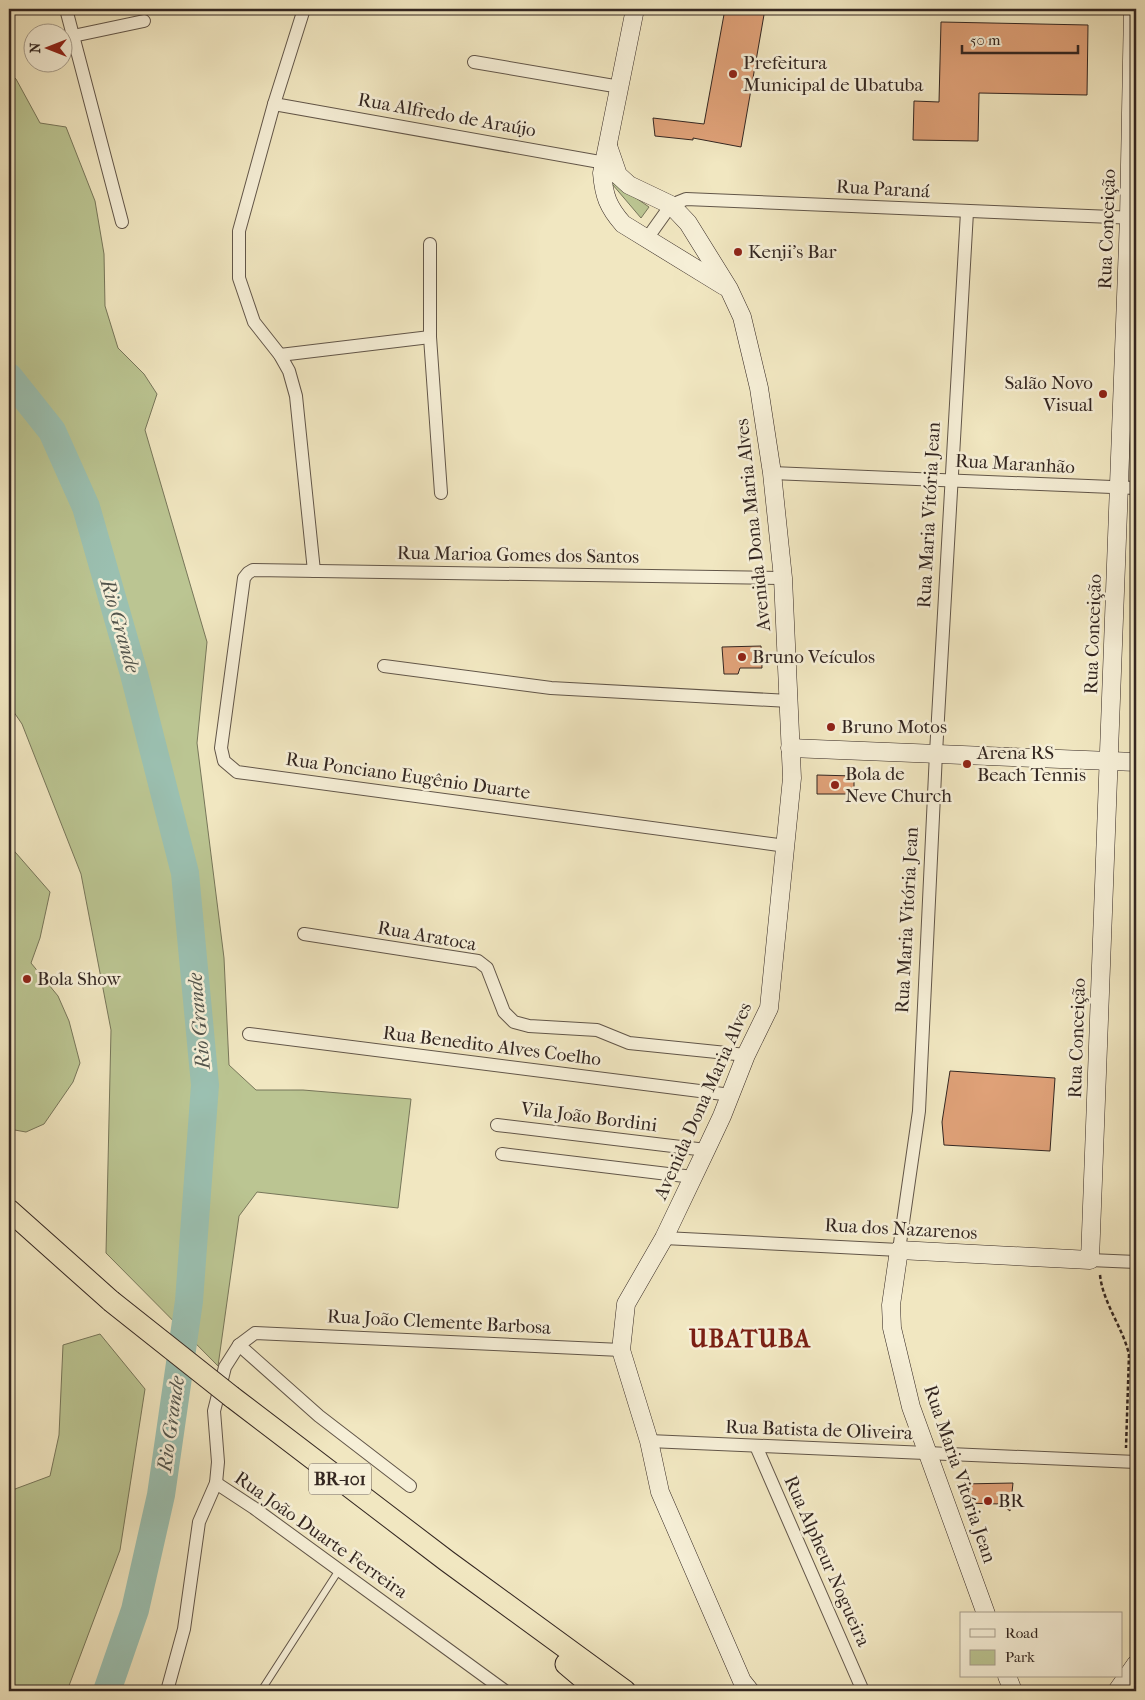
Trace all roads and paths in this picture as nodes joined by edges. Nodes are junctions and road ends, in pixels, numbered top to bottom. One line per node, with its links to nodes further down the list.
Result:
1 (66, 9): 6 (street)
2 (304, 9): 9 (street)
3 (635, 9): 8 (street)
4 (1133, 9): 13 (street, Rua Conceição)
5 (144, 21): 6 (street)
6 (73, 36): 14 (street)
7 (474, 62): 8 (street)
8 (620, 87): 10 (street)
9 (274, 104): 10 (street, Rua Alfredo de Araújo); 19 (street)
10 (609, 158): 11 (street, Avenida Dona Maria Alves); 15 (street)
11 (671, 205): 12 (street, Rua Paraná); 15 (street); 17 (street, Avenida Dona Maria Alves)
12 (967, 212): 13 (street, Rua Paraná); 21 (street, Rua Maria Vitória Jean)
13 (1133, 218): 22 (street, Rua Conceição)
14 (122, 222)
15 (646, 240): 17 (street)
16 (430, 244): 18 (street)
17 (729, 289): 20 (street, Avenida Dona Maria Alves)
18 (430, 337): 19 (street); 23 (street)
19 (280, 355): 25 (street)
20 (772, 473): 21 (street, Rua Maranhão); 26 (street, Avenida Dona Maria Alves)
21 (953, 480): 22 (street, Rua Maranhão); 30 (street, Rua Maria Vitória Jean)
22 (1128, 488): 31 (street, Rua Conceição)
23 (441, 493)
24 (253, 570): 25 (street, Rua Marioa Gomes dos Santos); 33 (street, Rua Ponciano Eugênio Duarte)
25 (314, 570): 26 (street, Rua Marioa Gomes dos Santos)
26 (783, 578): 28 (street, Avenida Dona Maria Alves)
27 (384, 666): 28 (street)
28 (788, 701): 29 (street, Avenida Dona Maria Alves)
29 (790, 748): 30 (street); 33 (street, Avenida Dona Maria Alves)
30 (936, 754): 31 (street); 44 (street, Rua Maria Vitória Jean)
31 (1109, 761): 32 (street); 45 (street, Rua Conceição)
32 (1136, 762)
33 (786, 846): 36 (street, Avenida Dona Maria Alves)
34 (304, 934): 36 (street, Rua Aratoca)
35 (249, 1034): 37 (street, Rua Benedito Alves Coelho)
36 (746, 1054): 37 (street, Avenida Dona Maria Alves)
37 (731, 1095): 39 (street, Avenida Dona Maria Alves)
38 (497, 1125): 39 (street, Vila João Bordini)
39 (706, 1150): 41 (street, Avenida Dona Maria Alves)
40 (502, 1154): 41 (street)
41 (693, 1177): 43 (street, Avenida Dona Maria Alves)
42 (9, 1210): 55 (highway, BR-101, bridge)
43 (664, 1238): 44 (street, Rua dos Nazarenos); 48 (street, Avenida Dona Maria Alves)
44 (899, 1250): 45 (street, Rua dos Nazarenos); 51 (street, Rua Maria Vitória Jean)
45 (1090, 1260): 46 (street, Rua dos Nazarenos)
46 (1136, 1262)
47 (238, 1345): 48 (street, Rua João Clemente Barbosa); 53 (street); 54 (street)
48 (621, 1350): 49 (street, Avenida Dona Maria Alves)
49 (649, 1441): 50 (street, Rua Batista de Oliveira); 65 (street, Avenida Dona Maria Alves)
50 (756, 1446): 51 (street, Rua Batista de Oliveira); 66 (street, Rua Alpheur Nogueira)
51 (930, 1453): 52 (street, Rua Batista de Oliveira); 57 (street, Rua Maria Vitória Jean)
52 (1136, 1462)
53 (216, 1483): 56 (street, Rua João Duarte Ferreira); 60 (street, Rua João Duarte Ferreira)
54 (410, 1486)
55 (447, 1561): 63 (highway, BR-101); 64 (highway, BR-101)
56 (340, 1570): 61 (lane); 62 (street, Rua João Duarte Ferreira)
57 (985, 1612)
58 (1136, 1664): 68 (street)
59 (1009, 1678): 67 (street)
60 (167, 1691)
61 (261, 1691)
62 (506, 1691)
63 (598, 1691)
64 (625, 1691)
65 (750, 1691)
66 (863, 1691)
67 (1013, 1691)
68 (1117, 1691)

